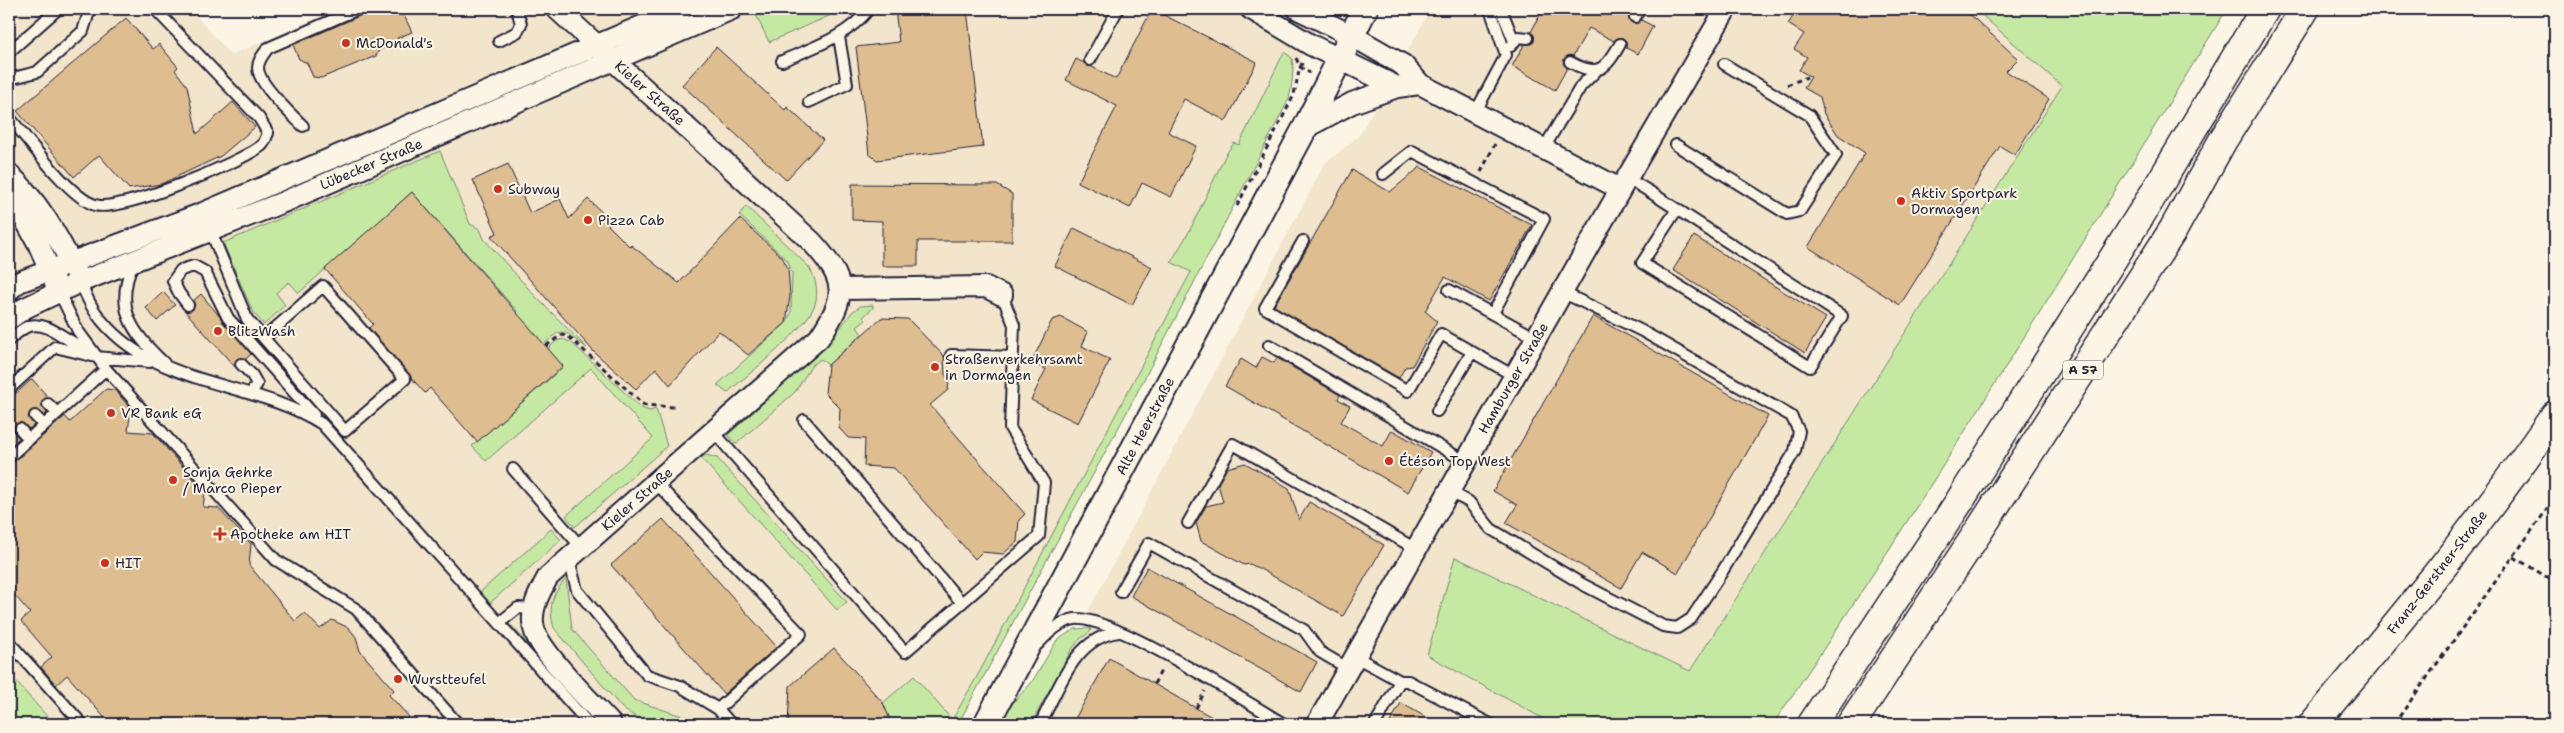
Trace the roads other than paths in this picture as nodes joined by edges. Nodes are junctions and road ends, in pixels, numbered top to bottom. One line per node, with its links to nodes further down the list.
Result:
1 (58, 9): 26 (lane)
2 (90, 9): 35 (lane)
3 (155, 9): 40 (lane)
4 (358, 9): 41 (lane)
5 (517, 9): 22 (lane)
6 (557, 9): 25 (street, Kieler Straße)
7 (682, 9): 25 (street, Lübecker Straße)
8 (732, 9): 29 (street, Lübecker Straße)
9 (869, 9): 20 (lane)
10 (1118, 9): 30 (lane)
11 (1251, 9): 28 (street)
12 (1298, 9): 19 (street)
13 (1365, 9): 19 (street, Alte Heerstraße)
14 (1490, 9): 27 (lane)
15 (1501, 9): 23 (lane)
16 (2265, 9): 121 (main road, A 57)
17 (2305, 9): 122 (main road, A 57)
18 (1719, 11): 47 (street, Hamburger Straße)
19 (1351, 35): 28 (street, Alte Heerstraße); 36 (street)
20 (839, 37): 31 (lane); 38 (lane)
21 (1528, 38): 23 (lane)
22 (498, 41)
23 (1514, 41): 27 (lane)
24 (1620, 44): 34 (lane)
25 (597, 45): 29 (street, Kieler Straße); 50 (street, Lübecker Straße)
26 (9, 52)
27 (1506, 55): 39 (lane)
28 (1340, 58): 37 (street); 42 (street, Alte Heerstraße)
29 (614, 60): 50 (street, Lübecker Straße); 56 (street, Kieler Straße)
30 (1090, 60)
31 (782, 61)
32 (1570, 62): 34 (lane)
33 (1724, 64): 43 (lane)
34 (1596, 71): 44 (lane)
35 (9, 79)
36 (1420, 84): 37 (street); 39 (street)
37 (1397, 87): 42 (street)
38 (809, 102)
39 (1475, 113): 44 (street)
40 (9, 117)
41 (303, 126)
42 (1305, 128): 107 (street, Alte Heerstraße)
43 (1676, 145)
44 (1544, 148): 47 (street)
45 (9, 174): 53 (street)
46 (1383, 174): 63 (lane)
47 (1624, 184): 49 (lane); 60 (street, Hamburger Straße)
48 (9, 191): 54 (street)
49 (1677, 209): 49 (lane)
50 (207, 222): 52 (street, Lübecker Straße); 53 (street, Lübecker Straße); 65 (lane)
51 (1303, 241): 69 (lane)
52 (134, 261): 55 (street, Lübecker Straße); 76 (lane)
53 (70, 262): 54 (street, Lübecker Straße); 55 (street)
54 (50, 271): 57 (street, Lübecker Straße); 59 (street)
55 (80, 282): 59 (street, Lübecker Straße); 73 (lane)
56 (841, 289): 61 (street); 89 (street, Kieler Straße)
57 (9, 290)
58 (1449, 290): 63 (lane)
59 (58, 292): 64 (street, Lübecker Straße); 70 (lane)
60 (1562, 292): 66 (street, Hamburger Straße); 95 (lane)
61 (1002, 295): 72 (lane)
62 (188, 305): 86 (lane)
63 (1493, 314): 66 (lane)
64 (9, 318)
65 (264, 338): 65 (lane)
66 (1536, 338): 77 (street, Hamburger Straße)
67 (9, 340): 70 (lane)
68 (1269, 345): 92 (lane)
69 (1472, 352): 77 (lane); 81 (lane)
70 (94, 353): 73 (lane); 75 (lane); 78 (lane)
71 (951, 354): 72 (lane)
72 (1013, 357): 101 (lane)
73 (156, 363): 76 (lane)
74 (241, 364): 79 (lane)
75 (106, 369): 82 (lane); 111 (lane)
76 (170, 369): 79 (lane)
77 (1514, 376): 92 (street, Hamburger Straße)
78 (11, 390)
79 (252, 393): 86 (lane)
80 (48, 404): 82 (lane)
81 (1437, 411)
82 (57, 413): 87 (lane)
83 (2555, 415): 123 (main road, Franz-Gerstner-Straße)
84 (35, 416): 87 (lane)
85 (804, 420): 101 (lane)
86 (322, 424): 103 (lane)
87 (44, 425): 90 (lane)
88 (20, 430): 90 (lane)
89 (713, 431): 94 (street, Kieler Straße); 101 (lane)
90 (29, 439): 91 (lane)
91 (11, 451)
92 (1466, 462): 95 (street, Hamburger Straße)
93 (513, 469): 97 (lane)
94 (655, 482): 97 (street, Kieler Straße); 109 (lane)
95 (1450, 491): 98 (street, Hamburger Straße)
96 (1188, 523): 98 (lane)
97 (582, 548): 99 (street, Kieler Straße)
98 (1416, 549): 106 (street, Hamburger Straße)
99 (566, 561): 102 (street, Kieler Straße); 109 (lane)
100 (1121, 592): 106 (lane)
101 (962, 603)
102 (533, 609): 103 (lane); 113 (street, Kieler Straße)
103 (499, 622): 112 (lane)
104 (1120, 632): 107 (lane); 116 (lane); 117 (lane)
105 (9, 642): 110 (lane)
106 (1353, 663): 108 (lane); 118 (street, Hamburger Straße)
107 (1016, 669): 115 (street, Alte Heerstraße)
108 (1400, 681): 119 (lane); 120 (lane)
109 (718, 709): 114 (lane)
110 (82, 724)
111 (458, 724)
112 (589, 724)
113 (611, 724)
114 (731, 724)
115 (986, 724)
116 (1040, 724)
117 (1284, 724)
118 (1317, 724)
119 (1375, 724)
120 (1490, 724)
121 (1812, 724)
122 (1851, 724)
123 (2313, 724)

